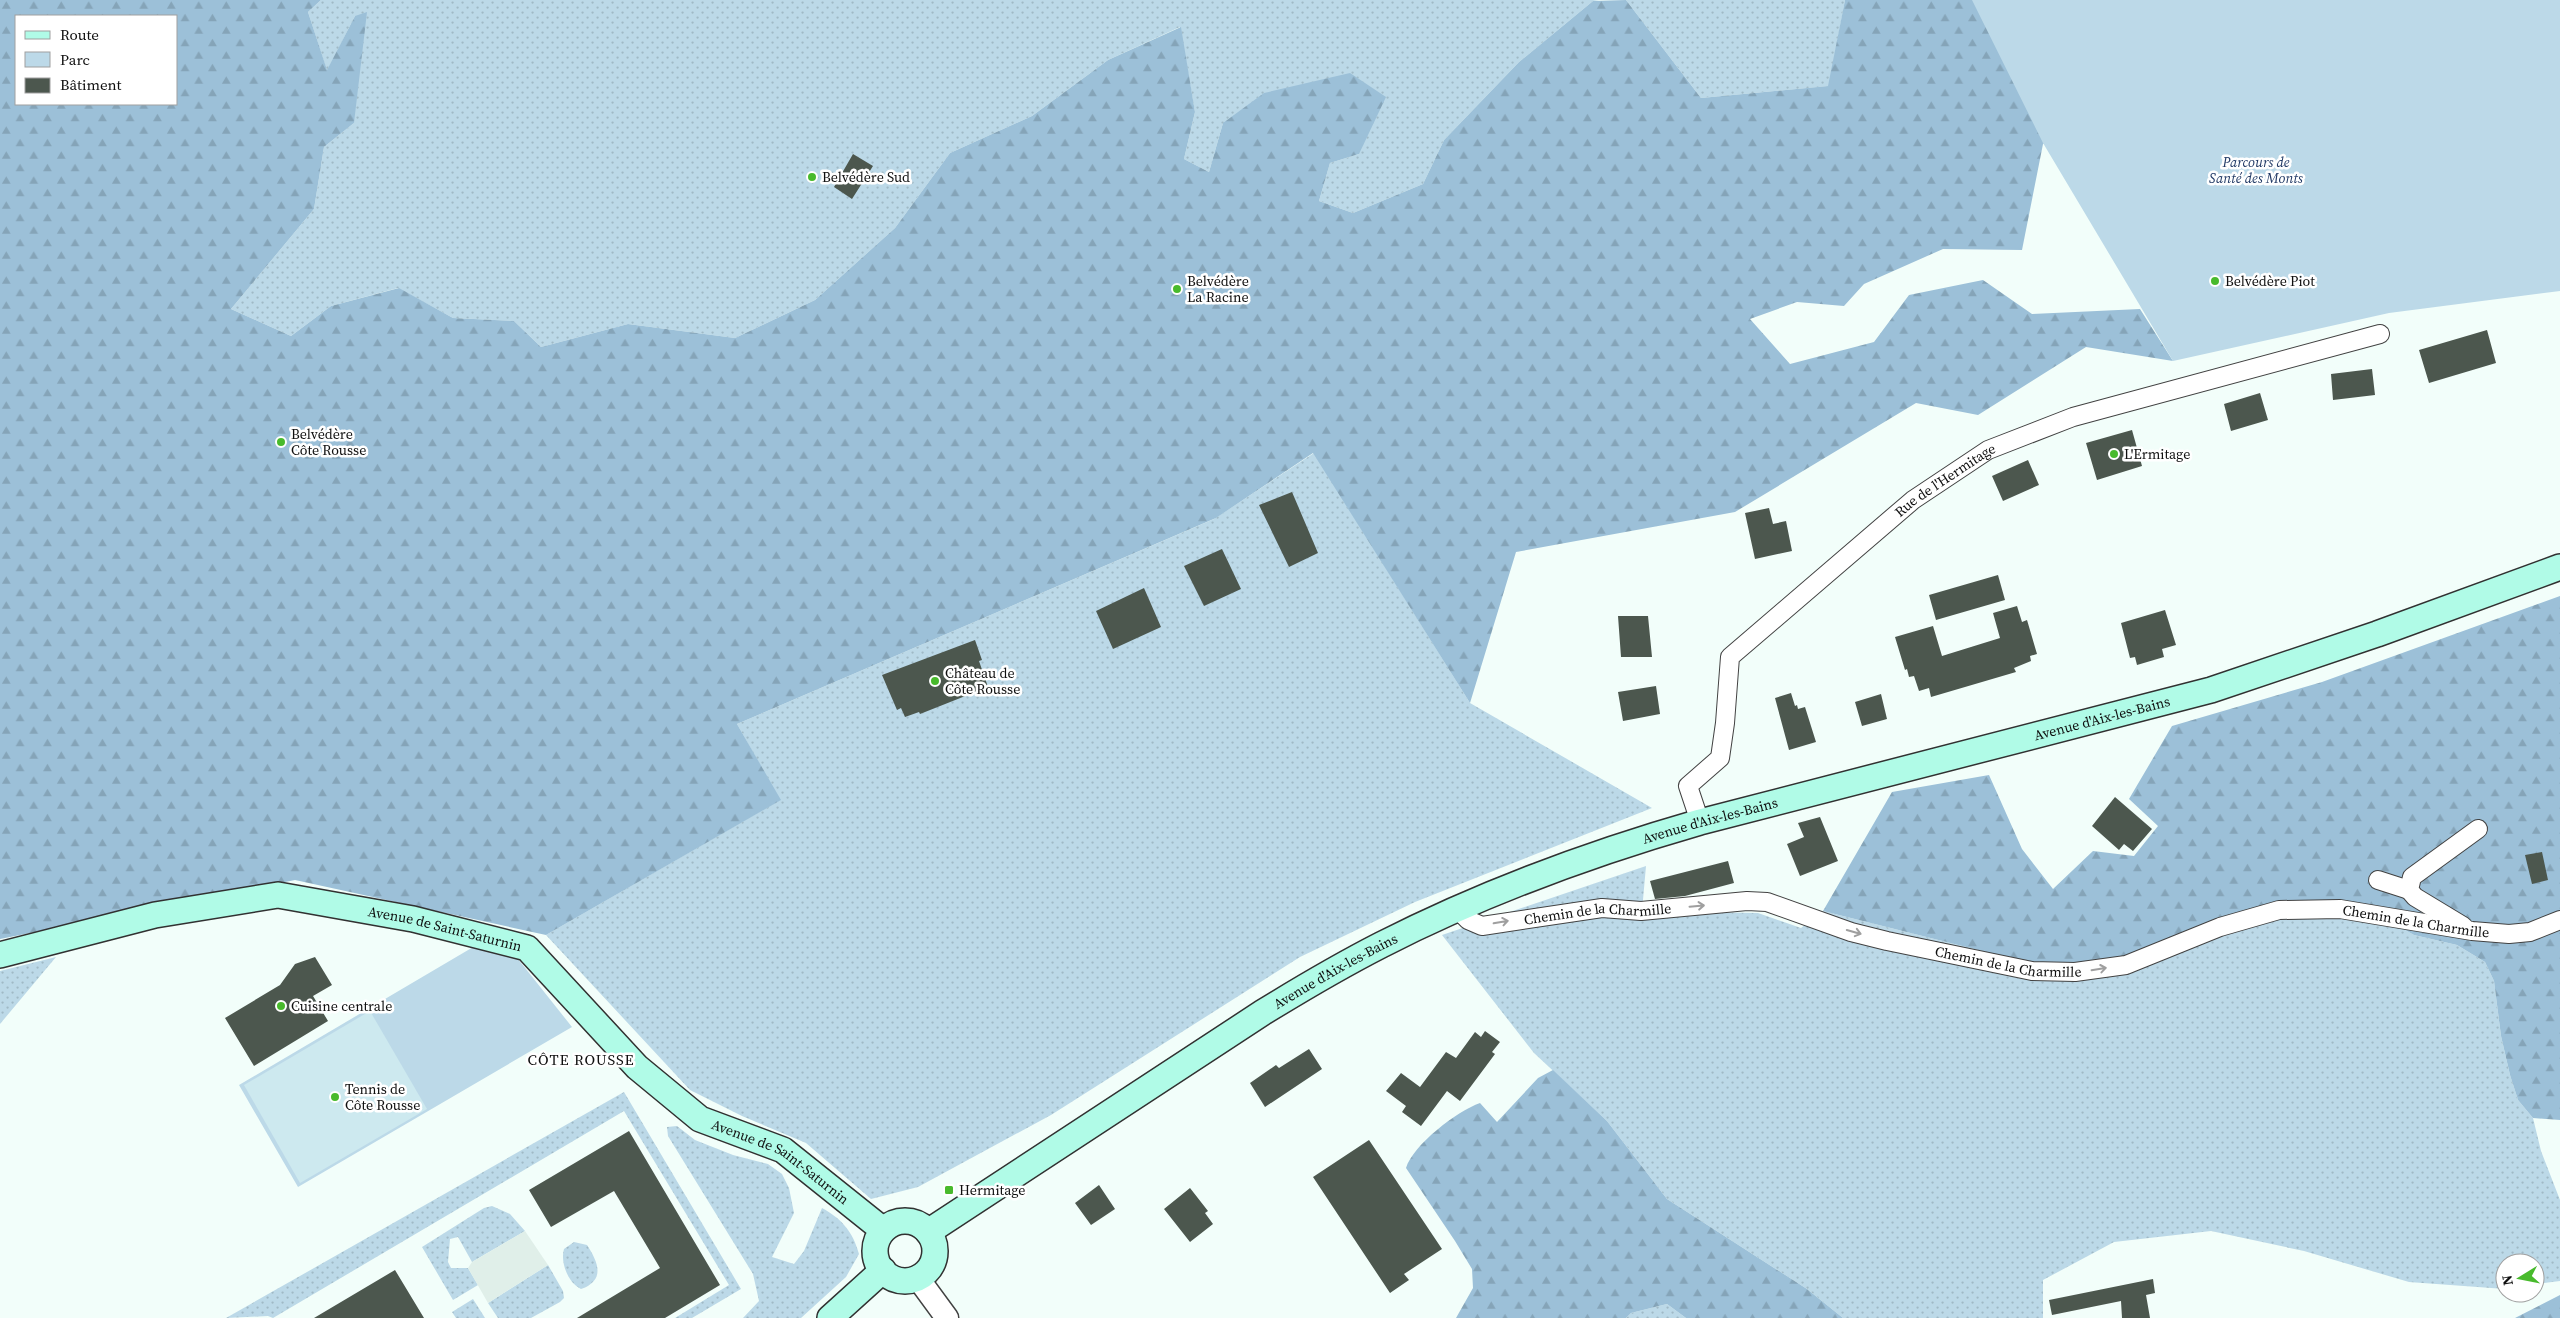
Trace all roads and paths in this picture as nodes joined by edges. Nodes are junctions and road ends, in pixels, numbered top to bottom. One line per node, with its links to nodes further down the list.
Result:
1 (2380, 334): 3 (street, Rue de l'Hermitage)
2 (2560, 567): 3 (main road, Avenue d'Aix-les-Bains)
3 (1700, 822): 7 (main road, Avenue d'Aix-les-Bains)
4 (2478, 829): 6 (street)
5 (2378, 880): 6 (street)
6 (2409, 890): 9 (street)
7 (1458, 910): 9 (street, Chemin de la Charmille, one-way to 9); 12 (main road, Avenue d'Aix-les-Bains)
8 (2560, 920): 9 (street, Chemin de la Charmille)
9 (2472, 931)
10 (0, 955): 11 (main road, Avenue de Saint-Saturnin)
11 (884, 1230): 12 (main road); 13 (main road)
12 (928, 1232): 14 (main road)
13 (883, 1270): 14 (main road); 15 (main road)
14 (917, 1277): 16 (street)
15 (830, 1318)
16 (947, 1318)

